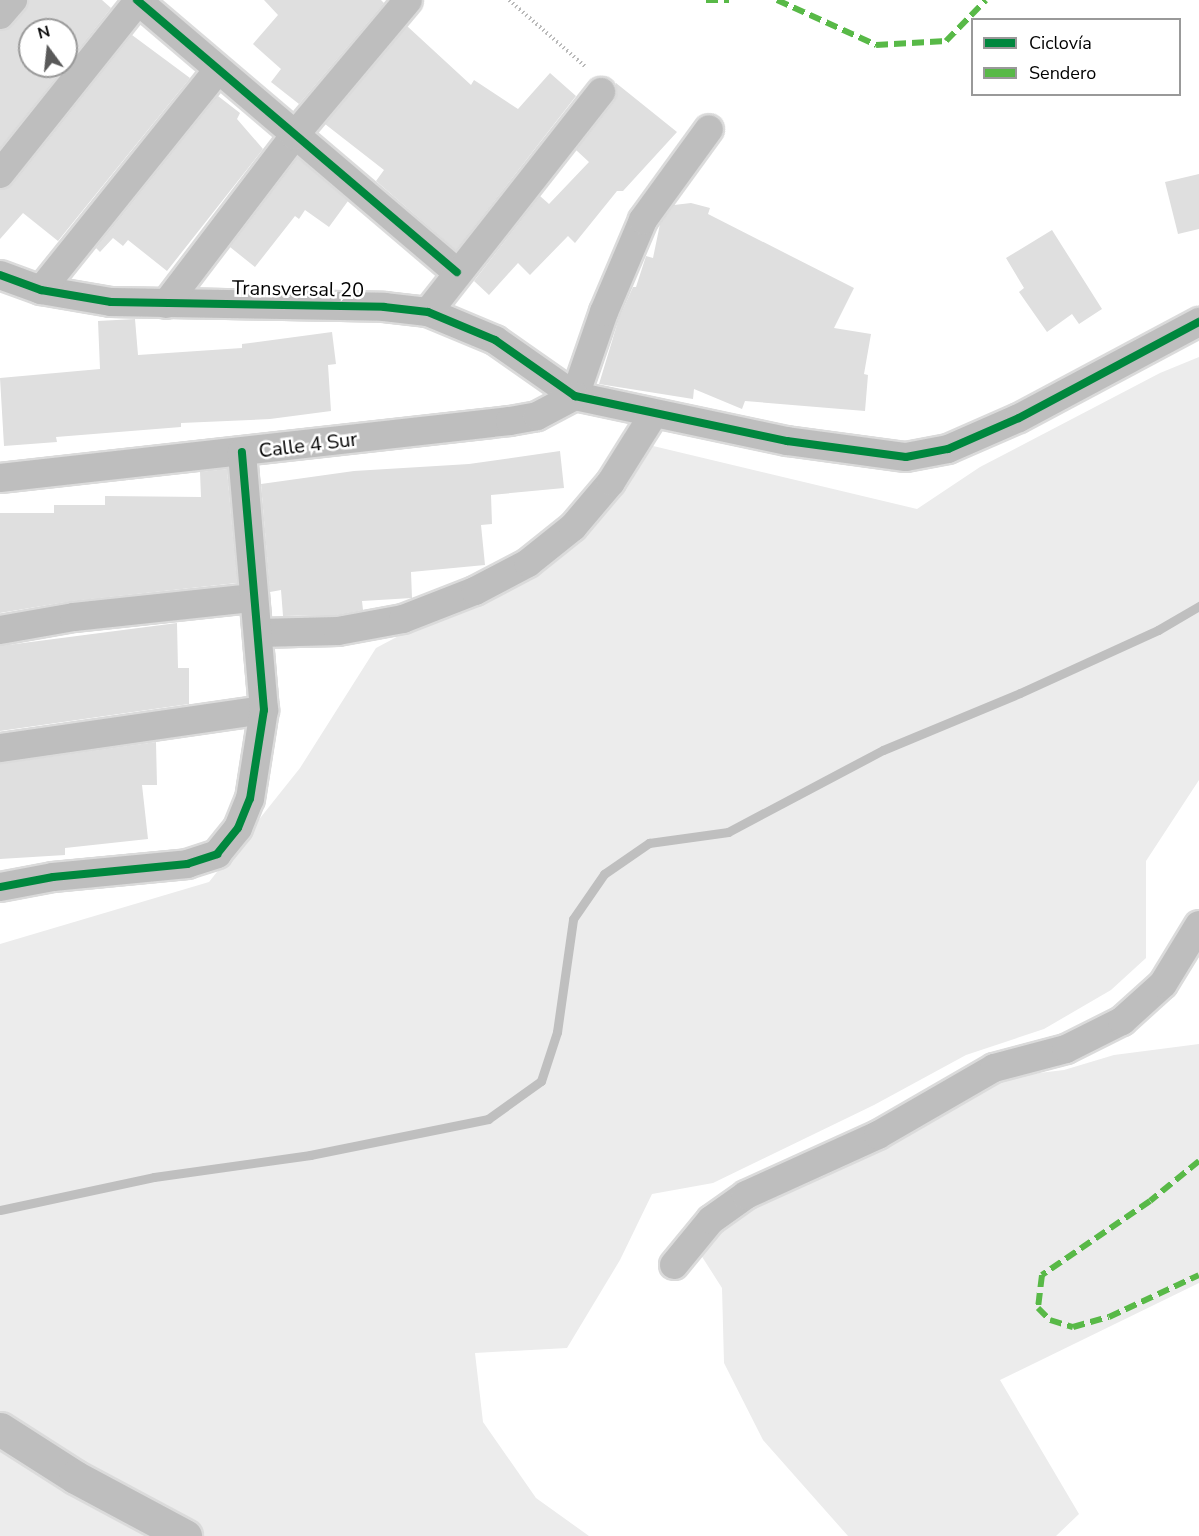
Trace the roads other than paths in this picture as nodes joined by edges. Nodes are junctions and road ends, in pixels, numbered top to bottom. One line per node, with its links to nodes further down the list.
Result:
1 (13, 0): 4 (street)
2 (138, 0): 5 (street); 9 (street)
3 (408, 0): 8 (street)
4 (0, 15)
5 (218, 70): 8 (street); 12 (street)
6 (601, 92): 10 (street)
7 (709, 129): 16 (street)
8 (294, 136): 10 (street); 13 (street)
9 (0, 174)
10 (457, 272): 14 (street)
11 (0, 275): 12 (street, Transversal 20)
12 (41, 290): 13 (street, Transversal 20)
13 (166, 304): 14 (street, Transversal 20)
14 (428, 312): 16 (street, Transversal 20)
15 (1199, 322): 17 (street)
16 (575, 396): 17 (street); 18 (street, Calle 4 Sur)
17 (653, 415): 22 (street)
18 (242, 452): 19 (street, Calle 4 Sur); 20 (street)
19 (0, 478)
20 (253, 598): 21 (street); 22 (street)
21 (0, 630)
22 (259, 633): 23 (street)
23 (264, 710): 24 (street); 25 (street)
24 (0, 748)
25 (0, 887)
26 (1199, 925): 27 (street)
27 (674, 1265)
28 (0, 1429): 29 (main road)
29 (185, 1536)

